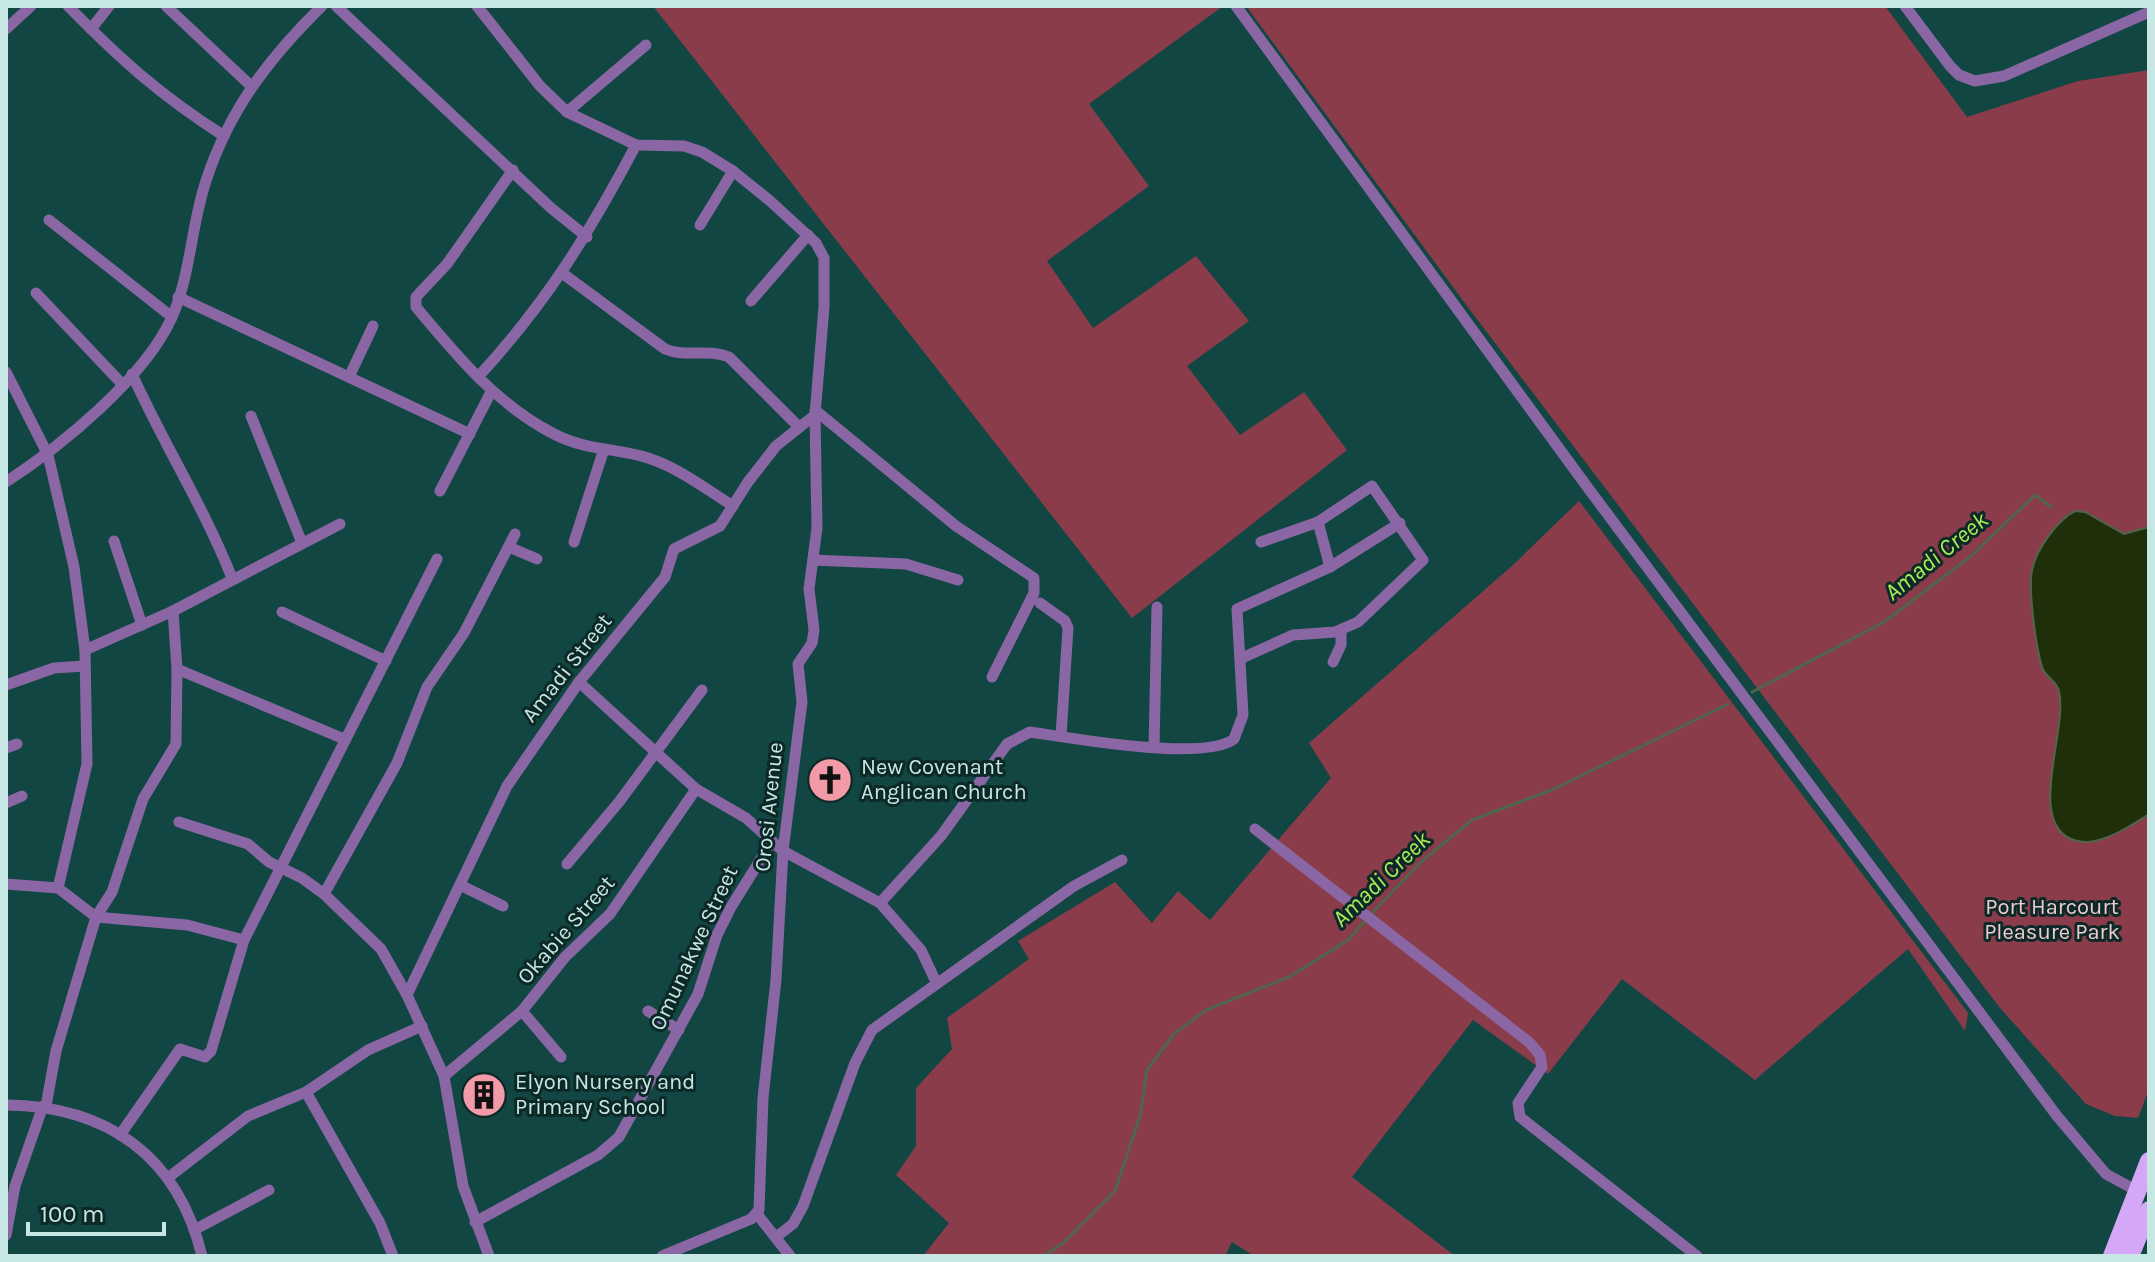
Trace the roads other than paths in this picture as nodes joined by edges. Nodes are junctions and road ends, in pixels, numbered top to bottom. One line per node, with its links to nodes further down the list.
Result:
1 (31, 6): 11 (street)
2 (68, 6): 12 (street)
3 (109, 6): 12 (street)
4 (166, 6): 14 (street)
5 (336, 6): 18 (street)
6 (477, 6): 15 (street)
7 (1236, 6): 114 (street)
8 (1905, 6): 10 (street)
9 (314, 8): 14 (street)
10 (2149, 12)
11 (6, 29)
12 (91, 29): 16 (street)
13 (646, 45): 15 (street)
14 (250, 85): 16 (street)
15 (567, 112): 17 (street)
16 (224, 136): 26 (street)
17 (636, 145): 19 (street); 23 (street)
18 (513, 170): 23 (street); 33 (street)
19 (733, 171): 21 (street); 22 (street)
20 (49, 220): 28 (street)
21 (700, 225)
22 (808, 235): 27 (street); 37 (street, Orosi Avenue)
23 (587, 237): 24 (street)
24 (562, 273): 33 (street); 39 (street)
25 (36, 293): 34 (street)
26 (178, 297): 28 (street); 32 (street)
27 (751, 301)
28 (172, 317): 31 (street)
29 (373, 326): 32 (street)
30 (6, 372): 35 (street)
31 (132, 374): 34 (street); 59 (street)
32 (349, 377): 40 (street)
33 (478, 377): 36 (street)
34 (123, 385): 42 (street)
35 (10, 389): 42 (street)
36 (491, 392): 40 (street); 41 (street)
37 (815, 412): 39 (street, Amadi Street); 57 (street, Orosi Avenue); 73 (street)
38 (251, 416): 53 (street)
39 (798, 426): 45 (street, Amadi Street)
40 (470, 434): 44 (street)
41 (603, 452): 45 (street); 51 (street)
42 (48, 455): 43 (street); 67 (street)
43 (6, 482)
44 (440, 491)
45 (733, 506): 74 (street, Amadi Street)
46 (1318, 522): 47 (street); 52 (street); 58 (street)
47 (1400, 523): 58 (street); 66 (street)
48 (340, 524): 53 (street)
49 (515, 534): 54 (street)
50 (114, 541): 65 (street)
51 (574, 542)
52 (1261, 542)
53 (302, 543): 59 (street)
54 (509, 547): 56 (street); 94 (street)
55 (437, 559): 69 (street)
56 (537, 559)
57 (813, 560): 60 (street); 87 (street, Orosi Avenue)
58 (1330, 567): 68 (street)
59 (232, 578): 63 (street)
60 (958, 580)
61 (1040, 603): 77 (street)
62 (1157, 607): 79 (street)
63 (173, 611): 65 (street); 72 (street)
64 (282, 612): 69 (street)
65 (142, 625): 67 (street)
66 (1341, 630): 68 (street); 70 (street)
67 (85, 650): 71 (street)
68 (1242, 658): 79 (street)
69 (386, 661): 78 (street)
70 (1333, 662)
71 (85, 666): 75 (street); 93 (street)
72 (177, 669): 78 (street); 97 (street)
73 (992, 677)
74 (579, 682): 80 (street); 92 (street, Amadi Street)
75 (6, 685)
76 (702, 690): 80 (street)
77 (1061, 736): 79 (street); 95 (street)
78 (344, 739): 90 (street)
79 (1154, 747)
80 (655, 753): 81 (street); 89 (street)
81 (696, 789): 86 (street); 101 (street, Okabie Street)
82 (22, 796): 83 (street)
83 (6, 803)
84 (179, 822): 90 (street)
85 (1255, 829): 126 (street)
86 (772, 841): 87 (street); 104 (street, Omunakwe Street)
87 (783, 851): 95 (street); 116 (street, Orosi Avenue)
88 (1122, 860): 99 (street)
89 (567, 864)
90 (281, 869): 94 (street); 98 (street)
91 (6, 884): 93 (street)
92 (460, 885): 96 (street); 100 (street, Amadi Street)
93 (58, 888): 97 (street)
94 (324, 894): 100 (street)
95 (880, 903): 99 (street)
96 (503, 906)
97 (96, 917): 98 (street); 109 (street)
98 (244, 940): 110 (street)
99 (936, 982): 120 (street)
100 (407, 995): 103 (street)
101 (522, 1011): 105 (street); 106 (street, Okabie Street)
102 (648, 1011): 104 (street)
103 (422, 1026): 106 (street); 107 (street)
104 (679, 1030): 117 (street, Omunakwe Street)
105 (561, 1057)
106 (444, 1076): 117 (street)
107 (306, 1092): 112 (street); 122 (street)
108 (6, 1105): 109 (street)
109 (44, 1106): 110 (street); 119 (street)
110 (120, 1135): 112 (street)
111 (2149, 1161): 114 (highway)
112 (169, 1177): 118 (street)
113 (269, 1190): 118 (street)
114 (2139, 1192): 127 (highway)
115 (2149, 1210): 128 (highway)
116 (757, 1214): 120 (street); 124 (street)
117 (475, 1222): 123 (street)
118 (194, 1230): 121 (street)
119 (6, 1235)
120 (776, 1237): 125 (street)
121 (202, 1256)
122 (393, 1256)
123 (489, 1256)
124 (662, 1256)
125 (790, 1256)
126 (1697, 1256)
127 (2112, 1256)
128 (2130, 1256)

